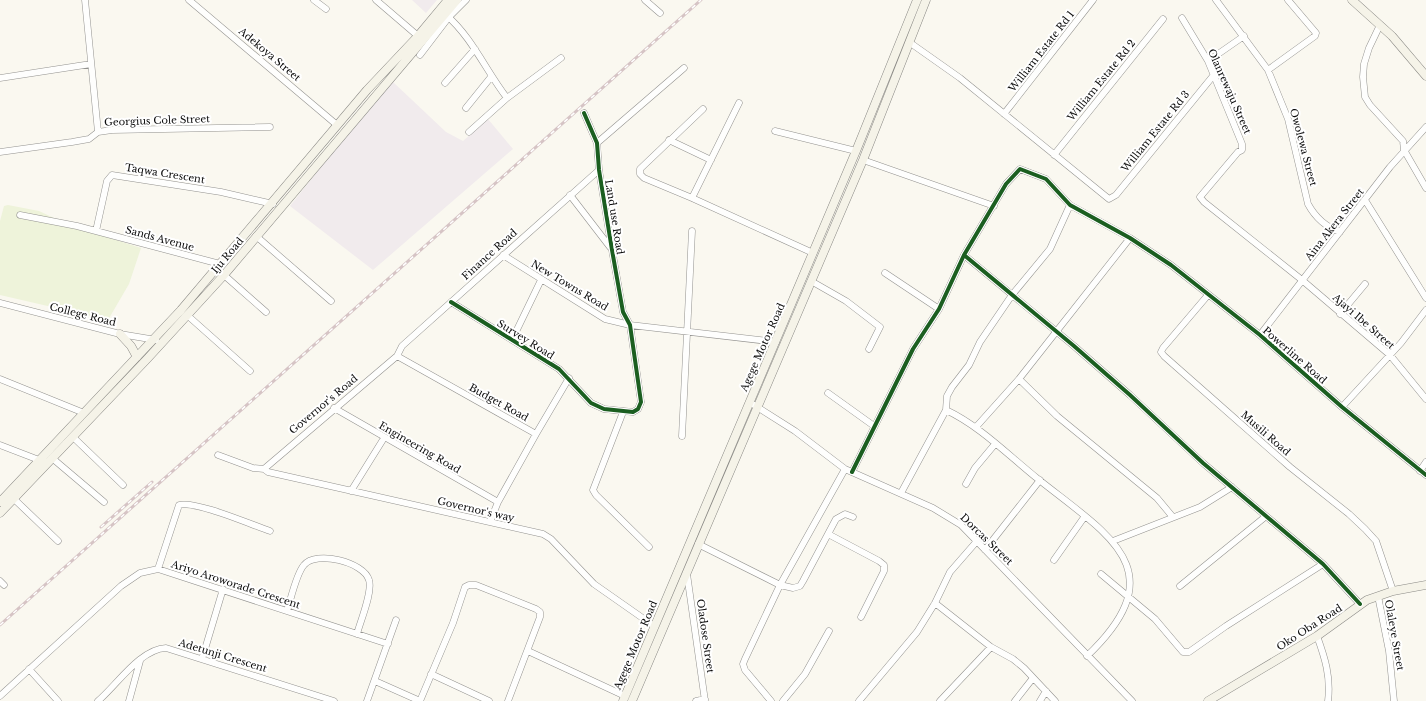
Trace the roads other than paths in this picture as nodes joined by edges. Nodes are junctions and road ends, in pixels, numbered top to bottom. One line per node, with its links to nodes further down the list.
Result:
1 (85, 0): 28 (street)
2 (189, 0): 42 (street, Adekoya Street)
3 (314, 0): 15 (street)
4 (376, 0): 21 (street)
5 (448, 0): 21 (main road, Iju Road)
6 (457, 0): 17 (main road, Iju Road)
7 (466, 0): 17 (street)
8 (645, 0): 16 (street)
9 (917, 0): 51 (main road, Agege Motor Road)
10 (926, 0): 23 (main road, Agege Motor Road)
11 (1093, 0): 41 (street, William Estate Rd 1)
12 (1216, 0): 22 (street, Owolewa Street)
13 (1288, 0): 30 (street)
14 (1352, 0): 20 (main road)
15 (326, 9)
16 (660, 13)
17 (448, 16): 24 (street); 25 (street); 71 (main road, Iju Road)
18 (1182, 18): 27 (street, Olanrewaju Street)
19 (1163, 19): 53 (street, William Estate Rd 2)
20 (1380, 25): 32 (main road); 50 (street)
21 (418, 36): 42 (main road, Iju Road)
22 (1244, 36): 27 (street); 30 (street, Owolewa Street)
23 (909, 42): 41 (street); 55 (main road, Agege Motor Road)
24 (475, 49): 33 (street); 35 (street)
25 (420, 55)
26 (561, 58): 36 (street)
27 (1208, 62): 31 (street, Olanrewaju Street)
28 (91, 64): 34 (street); 46 (street)
29 (684, 68): 49 (street)
30 (1268, 70): 70 (street, Owolewa Street)
31 (1213, 76): 53 (street, William Estate Rd 3); 81 (street, Olanrewaju Street)
32 (1426, 76)
33 (491, 77): 36 (street); 38 (street)
34 (0, 78)
35 (445, 84)
36 (507, 98): 47 (street)
37 (739, 103): 54 (street)
38 (466, 108)
39 (703, 109): 48 (street)
40 (584, 113): 49 (street, Land use Road)
41 (1004, 114): 53 (street)
42 (337, 125): 63 (main road, Iju Road)
43 (270, 127): 46 (street, Georgius Cole Street)
44 (1426, 127): 50 (street, Aina Akera Street)
45 (775, 131): 51 (street)
46 (98, 132): 52 (street, Georgius Cole Street)
47 (469, 132)
48 (669, 140): 54 (street); 61 (street)
49 (597, 143): 56 (street, Land use Road)
50 (1404, 150): 59 (street); 62 (street, Aina Akera Street)
51 (856, 151): 57 (main road, Agege Motor Road)
52 (0, 152)
53 (1054, 155)
54 (711, 160): 61 (street)
55 (863, 160): 58 (main road, Agege Motor Road); 65 (street)
56 (599, 170): 60 (street, Finance Road); 73 (street, Land use Road)
57 (847, 173): 58 (main road); 67 (main road, Agege Motor Road)
58 (855, 177): 67 (main road, Agege Motor Road)
59 (1426, 188)
60 (570, 195): 73 (street, Land use Road); 75 (street, Finance Road)
61 (692, 198): 74 (street)
62 (1366, 200): 70 (street, Aina Akera Street); 86 (street)
63 (273, 204): 68 (street, Taqwa Crescent); 77 (main road, Iju Road)
64 (1070, 205): 65 (street, Powerline Road); 72 (street, Powerline Road); 84 (street)
65 (994, 206): 76 (street)
66 (20, 215): 68 (street, Sands Avenue)
67 (830, 224): 74 (main road, Agege Motor Road); 82 (main road, Agege Motor Road)
68 (96, 231): 77 (street, Sands Avenue)
69 (692, 231): 97 (street)
70 (1340, 232): 81 (street, Aina Akera Street)
71 (256, 236): 79 (main road, Iju Road); 87 (street)
72 (1130, 238): 85 (street, Powerline Road); 96 (street)
73 (612, 250): 95 (street, Land use Road)
74 (813, 253): 102 (main road, Agege Motor Road)
75 (503, 255): 80 (street, New Towns Road); 88 (street, Finance Road)
76 (964, 255): 84 (street); 90 (street)
77 (220, 264): 101 (main road, Iju Road)
78 (886, 273): 90 (street)
79 (224, 275): 92 (street); 94 (main road, Iju Road)
80 (541, 280): 95 (street, New Towns Road); 100 (street)
81 (1302, 280): 93 (street, Ajayi Ibe Street); 99 (street, Aina Akera Street)
82 (811, 281): 103 (street); 114 (main road, Agege Motor Road)
83 (1366, 284): 93 (street)
84 (1012, 295): 96 (street); 117 (street)
85 (1208, 295): 99 (street, Powerline Road); 171 (street, Musili Road)
86 (1426, 298)
87 (331, 301)
88 (451, 302): 100 (street, Survey Road); 105 (street, Finance Road)
89 (0, 303): 98 (street, College Road)
90 (939, 309): 120 (street)
91 (1426, 310): 104 (street)
92 (266, 312)
93 (1340, 314): 104 (street, Ajayi Ibe Street)
94 (187, 315): 101 (main road, Iju Road); 107 (street)
95 (630, 325): 97 (street, New Towns Road); 118 (street)
96 (1056, 330): 110 (street); 140 (street)
97 (686, 332): 102 (street, New Towns Road); 123 (street)
98 (120, 334): 101 (street, College Road); 106 (main road)
99 (1260, 335): 115 (street, Powerline Road)
100 (512, 340): 108 (street, Survey Road)
101 (157, 341): 106 (main road, Iju Road); 124 (main road, Iju Road)
102 (776, 342): 113 (main road, Agege Motor Road)
103 (870, 349)
104 (1390, 355): 112 (street, Ajayi Ibe Street); 115 (street)
105 (396, 356): 116 (street, Governor's Road); 122 (street, Budget Road)
106 (137, 357): 119 (main road, Iju Road)
107 (250, 371)
108 (569, 378): 118 (street, Survey Road); 122 (street, Budget Road)
109 (0, 379): 119 (street)
110 (1019, 379): 121 (street); 149 (street)
111 (828, 393): 120 (street)
112 (1426, 399)
113 (749, 403): 114 (street, Dorcas Street); 164 (main road, Agege Motor Road)
114 (758, 407): 133 (street, Dorcas Street); 158 (main road, Agege Motor Road)
115 (1342, 407): 134 (street, Powerline Road)
116 (334, 408): 125 (street, Engineering Road); 132 (street, Governor's Road)
117 (946, 410): 121 (street); 142 (street)
118 (623, 412): 159 (street)
119 (84, 413): 130 (main road, Iju Road)
120 (874, 426): 135 (street)
121 (976, 427): 126 (street)
122 (536, 434): 146 (street)
123 (682, 436)
124 (73, 437): 129 (main road, Iju Road); 139 (street)
125 (384, 438): 141 (street); 146 (street, Engineering Road)
126 (995, 444): 137 (street); 138 (street)
127 (0, 445): 130 (street)
128 (218, 455): 132 (street, Governor's way)
129 (52, 458): 143 (main road, Iju Road); 145 (street)
130 (39, 460): 144 (main road, Iju Road)
131 (1426, 462): 134 (street)
132 (264, 469): 141 (street, Governor's way)
133 (845, 469): 135 (street, Dorcas Street); 167 (street)
134 (1420, 470): 136 (street, Powerline Road)
135 (852, 472): 142 (street, Dorcas Street)
136 (1426, 475)
137 (1040, 480): 148 (street); 160 (street)
138 (966, 484)
139 (123, 485)
140 (1232, 487): 149 (street); 151 (street)
141 (351, 492): 152 (street, Governor's way)
142 (901, 493): 156 (street, Dorcas Street)
143 (13, 498): 147 (main road, Iju Road); 155 (street)
144 (0, 502)
145 (104, 502)
146 (498, 502): 152 (street)
147 (0, 513)
148 (1085, 516): 157 (street); 161 (street)
149 (1172, 516): 157 (street)
150 (853, 517): 154 (street)
151 (1265, 517): 162 (street); 169 (street)
152 (490, 522): 179 (street, Governor's way)
153 (270, 531): 163 (street)
154 (828, 534): 167 (street); 177 (street)
155 (58, 540)
156 (977, 541): 160 (street, Dorcas Street); 174 (street)
157 (1113, 541): 172 (street)
158 (698, 544): 165 (main road, Agege Motor Road); 167 (street)
159 (650, 547)
160 (985, 550): 186 (street, Dorcas Street)
161 (1054, 560)
162 (1323, 564): 172 (street); 175 (street)
163 (158, 568): 170 (street, Ariyo Aroworade Crescent); 189 (street, Ariyo Aroworade Crescent)
164 (679, 568): 165 (street); 179 (main road, Agege Motor Road)
165 (687, 573): 196 (street, Oladose Street); 205 (main road, Agege Motor Road)
166 (1101, 574): 172 (street)
167 (780, 585): 207 (street)
168 (1426, 585): 171 (main road, Oko Oba Road)
169 (1180, 586)
170 (223, 589): 176 (street, Ariyo Aroworade Crescent); 188 (street)
171 (1393, 591): 173 (main road, Oko Oba Road)
172 (1129, 596): 186 (street)
173 (1378, 596): 175 (main road, Oko Oba Road); 217 (street, Olaleye Street)
174 (935, 602): 184 (street); 209 (street)
175 (1360, 604): 182 (main road, Oko Oba Road)
176 (287, 611): 181 (street, Ariyo Aroworade Crescent); 181 (street)
177 (861, 618)
178 (396, 620): 183 (street)
179 (654, 626): 195 (main road, Agege Motor Road)
180 (829, 631): 208 (street)
181 (357, 634): 183 (street, Ariyo Aroworade Crescent)
182 (1317, 636): 215 (main road, Oko Oba Road); 216 (street)
183 (388, 644): 192 (street)
184 (991, 647): 191 (street); 210 (street)
185 (528, 651): 190 (street); 195 (street); 204 (street)
186 (1087, 656): 214 (street, Dorcas Street)
187 (140, 659): 188 (street, Adetunji Crescent); 198 (street, Adetunji Crescent); 199 (street)
188 (202, 659): 200 (street, Adetunji Crescent)
189 (29, 669): 194 (street, Ariyo Aroworade Crescent); 197 (street)
190 (431, 674): 202 (street); 203 (street)
191 (1033, 678): 193 (street); 211 (street)
192 (375, 681): 201 (street); 202 (street)
193 (1046, 691): 212 (street); 213 (street)
194 (0, 696)
195 (624, 698)
196 (705, 700): 206 (street)
197 (58, 701)
198 (98, 701)
199 (129, 701)
200 (334, 701)
201 (367, 701)
202 (420, 701)
203 (489, 701)
204 (508, 701)
205 (632, 701)
206 (696, 701)
207 (771, 701)
208 (783, 701)
209 (859, 701)
210 (940, 701)
211 (1015, 701)
212 (1040, 701)
213 (1055, 701)
214 (1132, 701)
215 (1208, 701)
216 (1328, 701)
217 (1394, 701)

